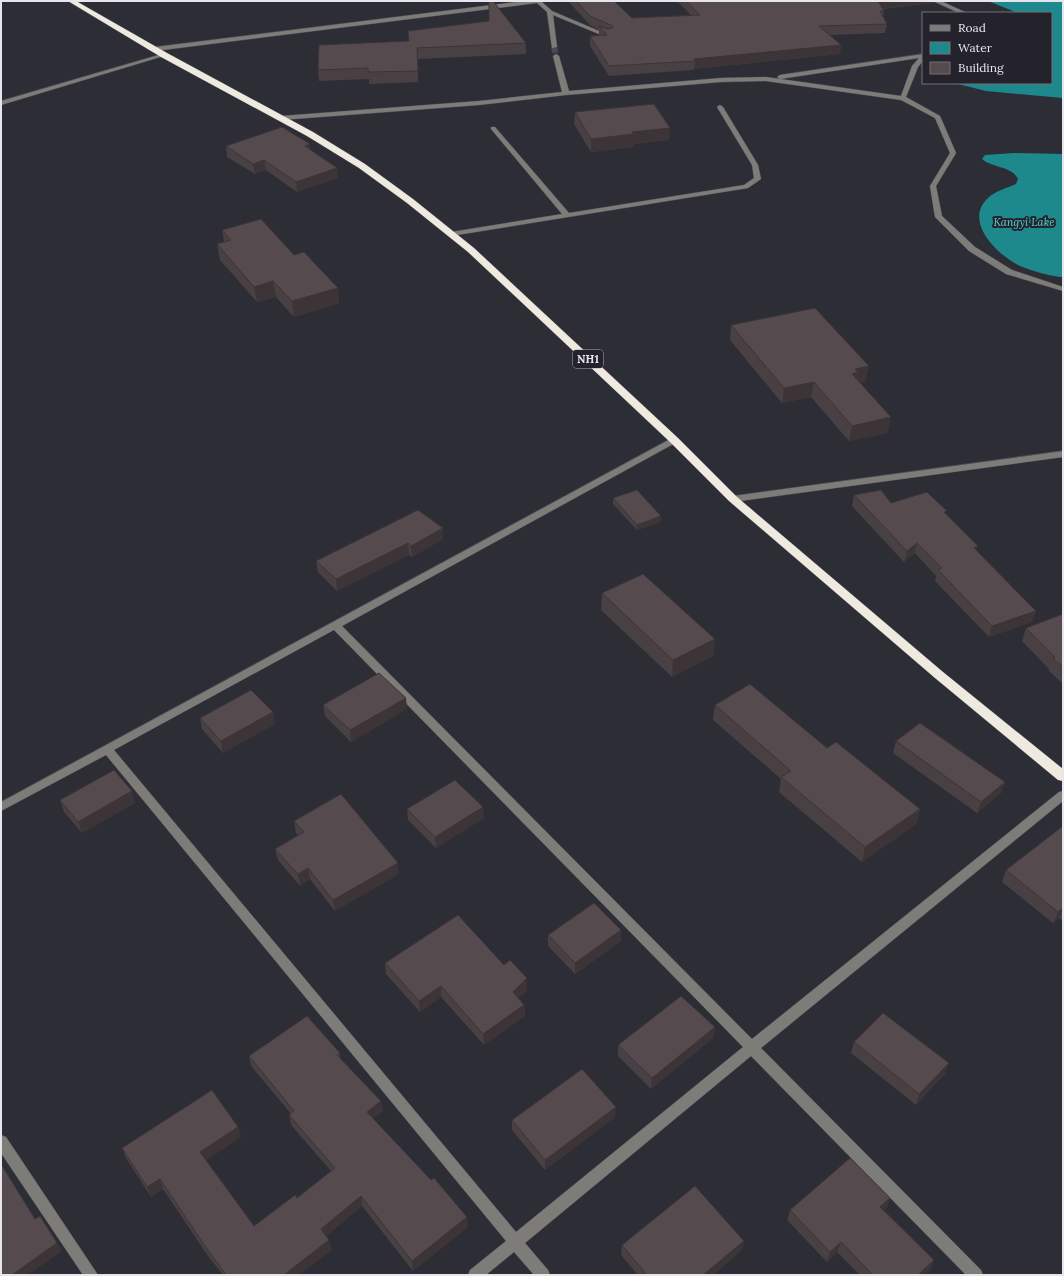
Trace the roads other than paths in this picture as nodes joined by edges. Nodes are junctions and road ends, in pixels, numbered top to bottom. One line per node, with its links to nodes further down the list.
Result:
1 (70, 1): 8 (highway, NH1)
2 (538, 1): 4 (street); 8 (street)
3 (936, 1): 5 (street)
4 (550, 12): 6 (street); 7 (street)
5 (962, 12)
6 (608, 36)
7 (554, 47)
8 (160, 52): 15 (street); 17 (highway, NH1)
9 (556, 56): 13 (street)
10 (922, 57): 12 (street)
11 (922, 58): 14 (street)
12 (766, 79): 13 (street); 14 (street)
13 (566, 93): 17 (street)
14 (903, 98): 21 (street)
15 (1, 103)
16 (720, 107): 19 (street)
17 (281, 118): 20 (highway, NH1)
18 (493, 128): 19 (street)
19 (567, 215): 20 (street)
20 (451, 234): 22 (highway, NH1)
21 (1063, 289)
22 (674, 440): 24 (highway, NH1); 25 (street)
23 (1063, 454): 24 (street)
24 (733, 499): 27 (highway, NH1)
25 (335, 625): 26 (street); 30 (street)
26 (107, 749): 29 (street); 32 (street)
27 (1063, 776)
28 (1063, 795): 30 (street)
29 (1, 806)
30 (752, 1047): 32 (street); 36 (street)
31 (1, 1141): 33 (street)
32 (515, 1241): 34 (street); 35 (street)
33 (91, 1275)
34 (475, 1275)
35 (543, 1275)
36 (976, 1275)

